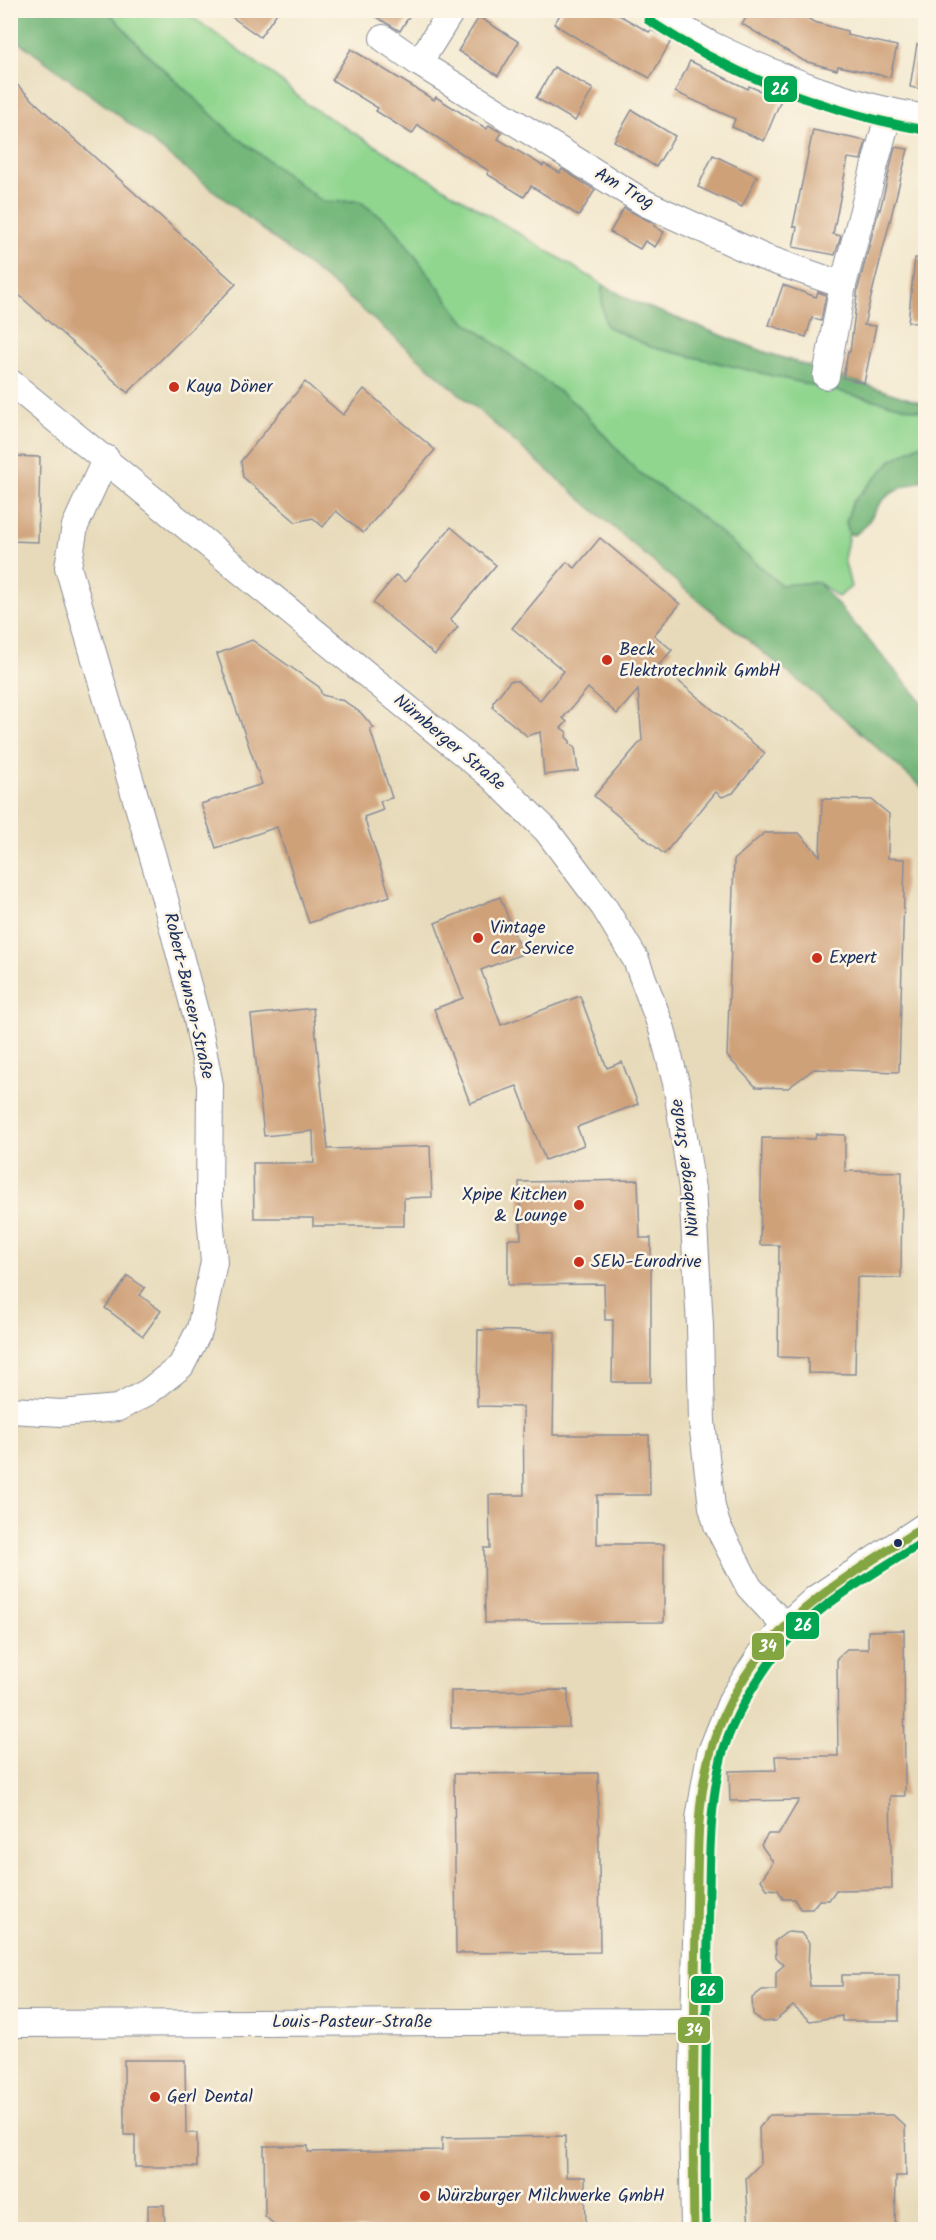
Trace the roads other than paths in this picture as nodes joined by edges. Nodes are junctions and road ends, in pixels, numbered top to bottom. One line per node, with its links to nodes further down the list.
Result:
1 (452, 10): 4 (street)
2 (655, 10): 5 (street)
3 (382, 38): 4 (street, Am Trog)
4 (419, 63): 7 (street, Am Trog)
5 (889, 112): 6 (street); 7 (street)
6 (926, 118)
7 (843, 285): 8 (street)
8 (826, 375)
9 (10, 382): 10 (street, Nürnberger Straße)
10 (106, 458): 11 (street, Robert-Bunsen-Straße); 13 (street, Nürnberger Straße)
11 (10, 1410)
12 (926, 1525): 13 (street)
13 (785, 1626): 14 (street)
14 (693, 2020): 15 (street, Louis-Pasteur-Straße); 16 (street)
15 (10, 2024)
16 (694, 2229)

